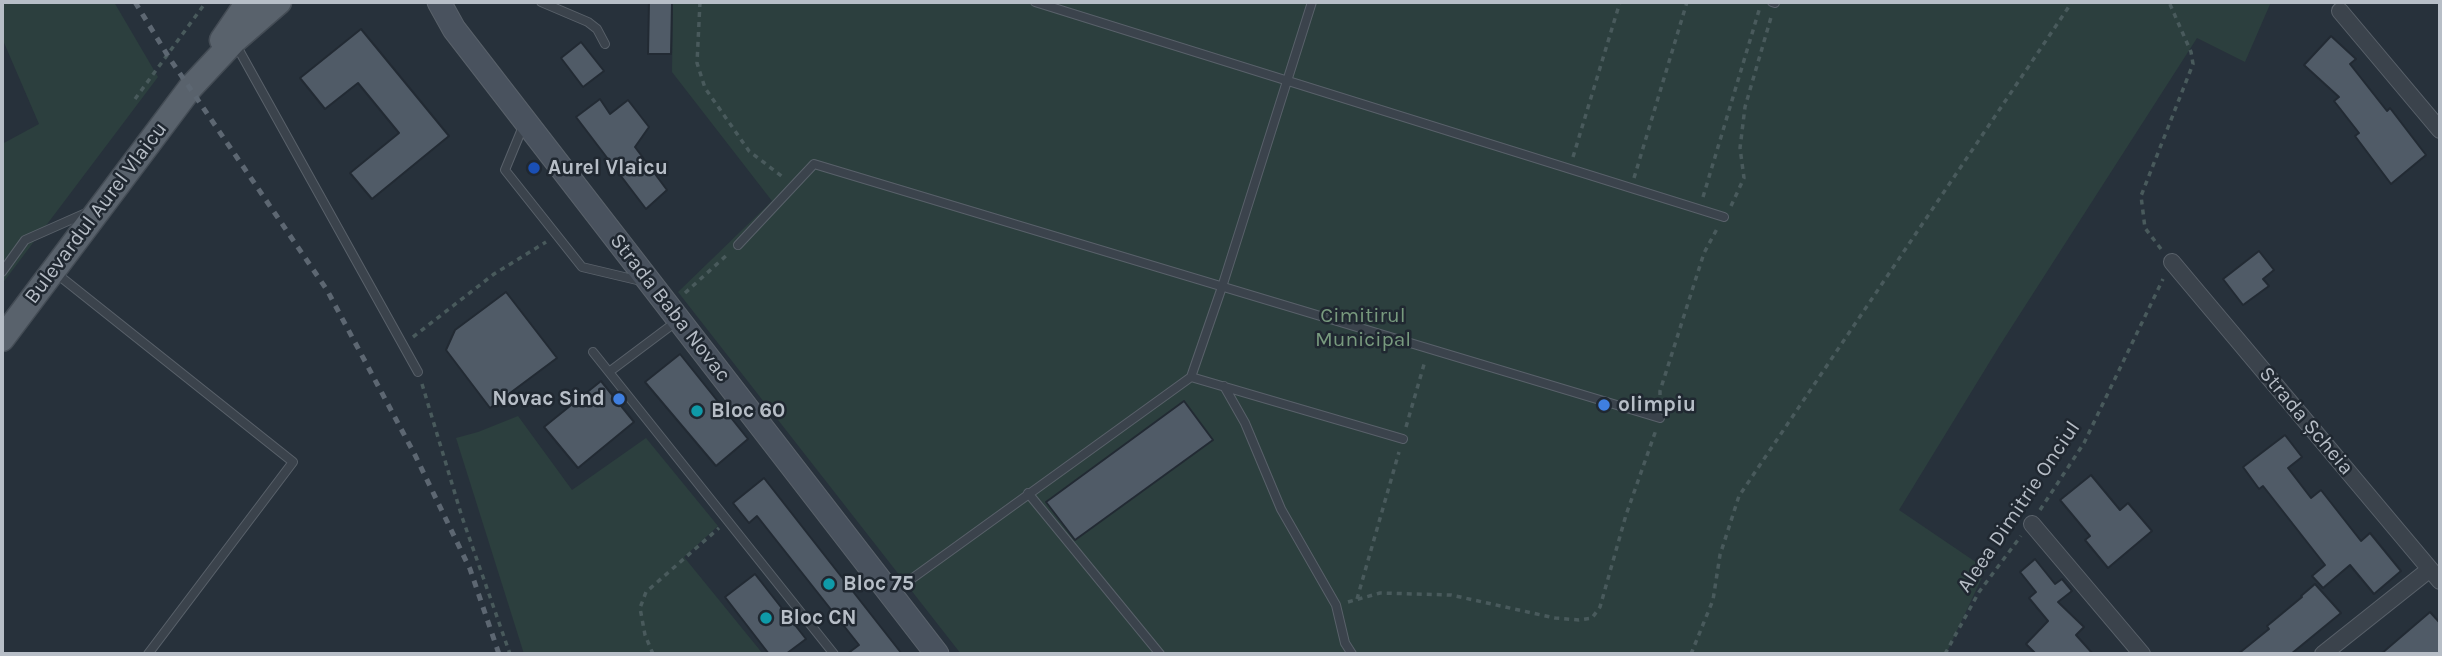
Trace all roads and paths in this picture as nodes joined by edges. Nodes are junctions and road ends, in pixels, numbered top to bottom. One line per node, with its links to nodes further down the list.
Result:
1 (206, 2): 21 (path)
2 (248, 2): 20 (main road, Bulevardul Aurel Vlaicu)
3 (279, 2): 17 (main road, Bulevardul Aurel Vlaicu)
4 (423, 2): 16 (main road, Strada Baba Novac)
5 (439, 2): 16 (main road, Strada Baba Novac)
6 (541, 2): 18 (lane)
7 (700, 2): 25 (path)
8 (1035, 2): 19 (lane)
9 (1312, 2): 19 (lane)
10 (1620, 2): 24 (path)
11 (1687, 2): 26 (path)
12 (1762, 2): 28 (path)
13 (2072, 2): 61 (path)
14 (2169, 2): 32 (path)
15 (2340, 11): 23 (street)
16 (454, 29): 22 (main road, Strada Baba Novac)
17 (234, 41): 20 (main road, Bulevardul Aurel Vlaicu); 39 (lane)
18 (605, 44)
19 (1287, 80): 24 (lane); 36 (lane)
20 (191, 87): 27 (main road, Bulevardul Aurel Vlaicu)
21 (135, 99)
22 (525, 121): 30 (lane); 35 (main road, Strada Baba Novac)
23 (2440, 130)
24 (1569, 167): 26 (lane)
25 (794, 185): 31 (lane); 36 (lane)
26 (1631, 187): 28 (lane)
27 (102, 206): 33 (main road, Bulevardul Aurel Vlaicu); 34 (lane)
28 (1700, 209): 29 (lane)
29 (1724, 217)
30 (557, 236): 35 (lane); 39 (path)
31 (738, 245): 37 (path)
32 (2172, 262): 50 (path, Aleea Dimitrie Onciul); 51 (street, Strada Șcheia)
33 (53, 271): 38 (main road, Bulevardul Aurel Vlaicu); 55 (lane)
34 (2, 272)
35 (651, 283): 37 (main road, Strada Baba Novac)
36 (1222, 287): 40 (lane); 44 (lane)
37 (674, 313): 43 (lane); 52 (main road, Strada Baba Novac)
38 (2, 339)
39 (403, 345): 42 (lane)
40 (1429, 349): 46 (lane); 47 (path)
41 (593, 352): 43 (lane)
42 (418, 372): 56 (path)
43 (609, 372): 49 (lane)
44 (1191, 377): 45 (lane); 48 (lane)
45 (1224, 386): 47 (lane); 60 (lane)
46 (1660, 418)
47 (1402, 439): 53 (path)
48 (1028, 493): 52 (lane); 59 (lane)
49 (727, 520): 57 (path); 58 (lane)
50 (2032, 524): 62 (path, Aleea Dimitrie Onciul); 63 (street)
51 (2435, 575): 64 (street)
52 (891, 594): 54 (main road, Strada Baba Novac)
53 (1357, 599)
54 (929, 652)
55 (148, 654)
56 (510, 654)
57 (653, 654)
58 (834, 654)
59 (1160, 654)
60 (1352, 654)
61 (1691, 654)
62 (1945, 654)
63 (2142, 654)
64 (2323, 654)

